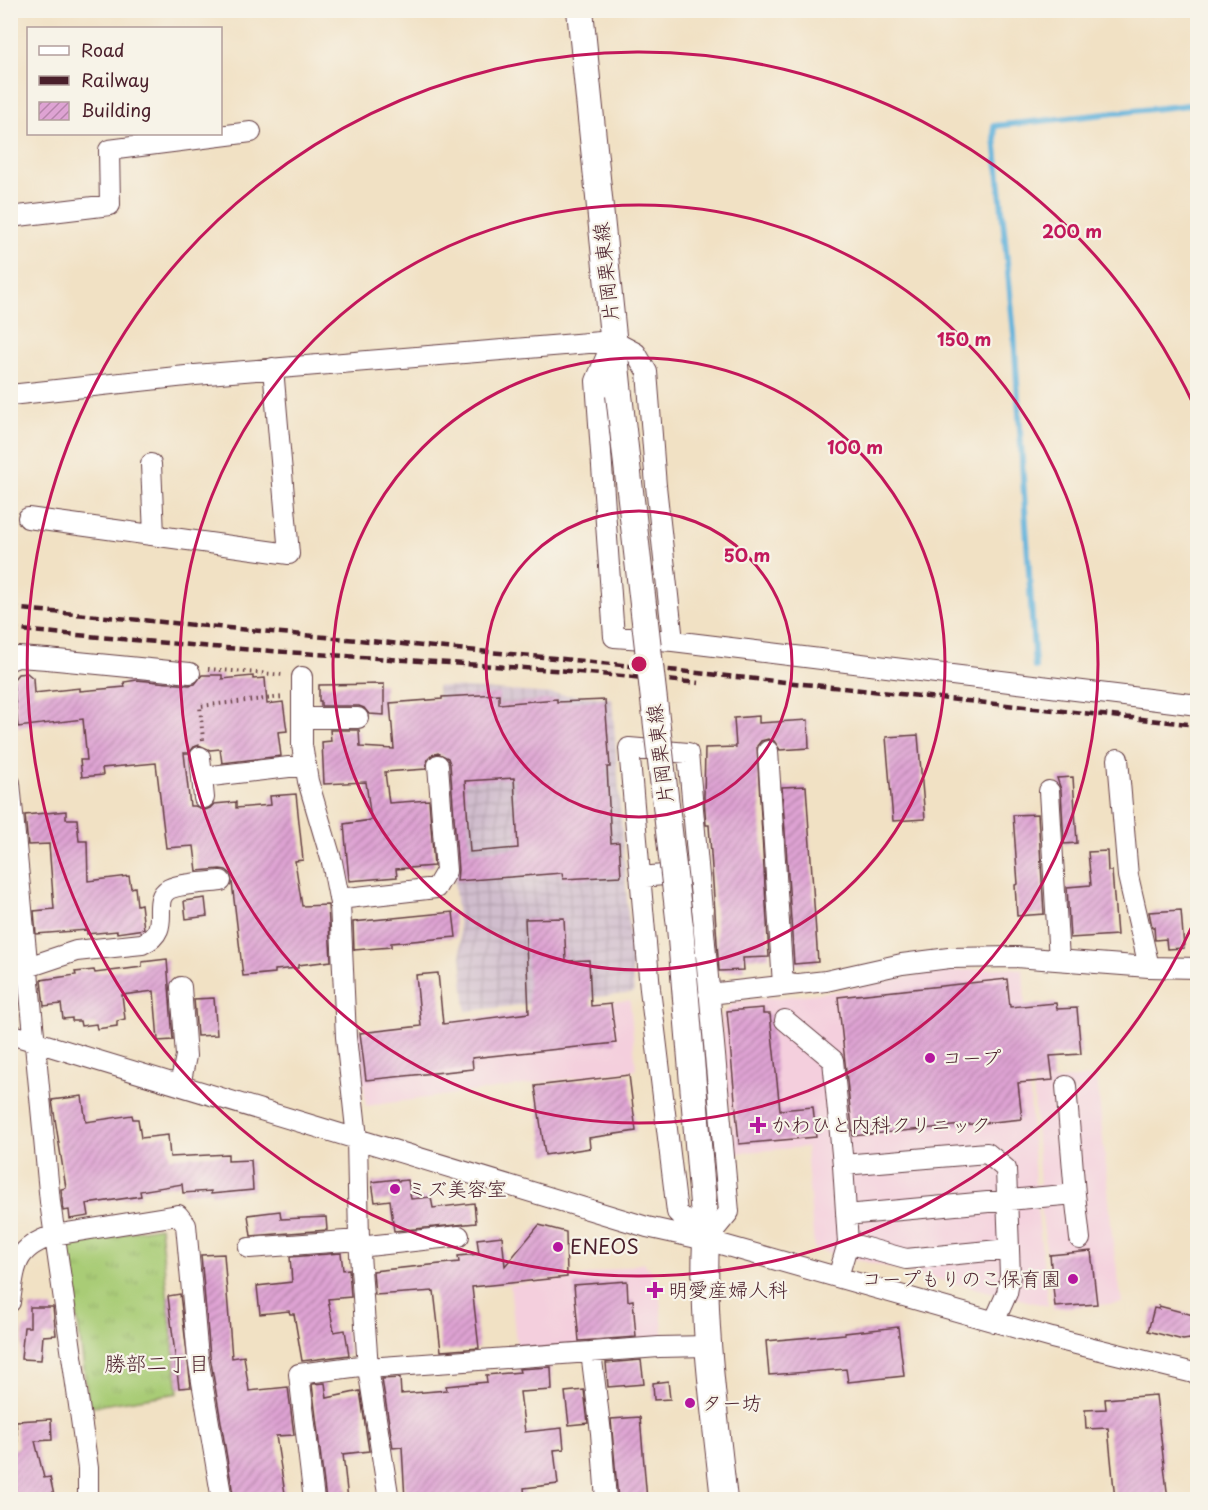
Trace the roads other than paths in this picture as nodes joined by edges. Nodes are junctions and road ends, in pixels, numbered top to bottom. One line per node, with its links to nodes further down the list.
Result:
1 (580, 10): 4 (main road, 片岡栗東線)
2 (251, 132): 3 (street)
3 (10, 217)
4 (613, 341): 5 (street); 10 (street); 10 (street); 50 (main road, 片岡栗東線, bridge)
5 (273, 368): 6 (street); 9 (street)
6 (10, 395)
7 (151, 464): 9 (street)
8 (28, 518): 9 (street)
9 (154, 535)
10 (673, 641): 14 (street)
11 (10, 660): 12 (street)
12 (190, 673)
13 (302, 686): 15 (street)
14 (1197, 705)
15 (302, 718): 16 (street); 20 (street)
16 (358, 718)
17 (768, 751): 34 (street)
18 (200, 757): 22 (street)
19 (1118, 759): 32 (street)
20 (306, 765): 22 (street); 29 (street)
21 (438, 765): 29 (street)
22 (202, 777): 25 (street)
23 (10, 783): 31 (street)
24 (1049, 791): 30 (street)
25 (204, 798)
26 (699, 872): 27 (street); 27 (street); 36 (street)
27 (640, 877): 50 (street)
28 (221, 881): 31 (street)
29 (339, 899): 42 (street)
30 (1059, 960): 32 (street); 34 (street)
31 (28, 967): 39 (street)
32 (1149, 967): 33 (street)
33 (1197, 968)
34 (783, 985): 36 (street)
35 (181, 987): 40 (street)
36 (710, 994): 50 (street)
37 (785, 1020): 43 (street)
38 (10, 1035): 39 (street)
39 (35, 1042): 40 (street); 47 (street)
40 (180, 1085): 42 (street)
41 (1066, 1086): 44 (street)
42 (357, 1138): 50 (street); 51 (street)
43 (843, 1165): 45 (street); 46 (street)
44 (1076, 1194): 45 (street); 49 (street)
45 (1007, 1200): 46 (street); 54 (street)
46 (846, 1215): 52 (street)
47 (54, 1235): 56 (street); 62 (street); 63 (street)
48 (459, 1236): 51 (street)
49 (1080, 1239)
50 (706, 1240): 55 (street); 58 (main road, 片岡栗東線)
51 (359, 1243): 53 (street); 60 (street)
52 (848, 1243): 54 (street); 55 (street)
53 (249, 1248)
54 (1009, 1249): 57 (street)
55 (838, 1277): 57 (street)
56 (10, 1302)
57 (994, 1322): 61 (street)
58 (708, 1346): 59 (street); 67 (main road, 片岡栗東線)
59 (591, 1352): 60 (street); 66 (street)
60 (368, 1368): 64 (street); 65 (street)
61 (1197, 1374)
62 (88, 1500)
63 (222, 1500)
64 (314, 1500)
65 (389, 1500)
66 (606, 1500)
67 (724, 1500)

